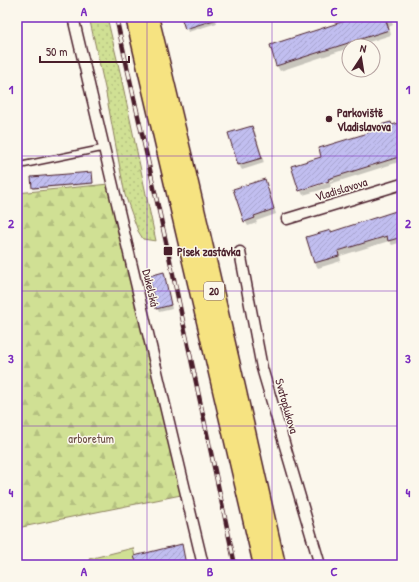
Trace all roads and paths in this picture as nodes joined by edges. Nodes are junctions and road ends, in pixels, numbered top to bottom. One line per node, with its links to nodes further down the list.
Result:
1 (73, 17): 4 (street, Dukelská)
2 (135, 17): 10 (highway, 20)
3 (149, 17): 11 (highway, 20)
4 (104, 148): 5 (lane); 9 (street, Dukelská)
5 (17, 166)
6 (402, 184): 7 (street, Vladislavova)
7 (287, 219)
8 (240, 252): 12 (street, Svatoplukova)
9 (203, 565)
10 (263, 565)
11 (276, 565)
12 (320, 565)

